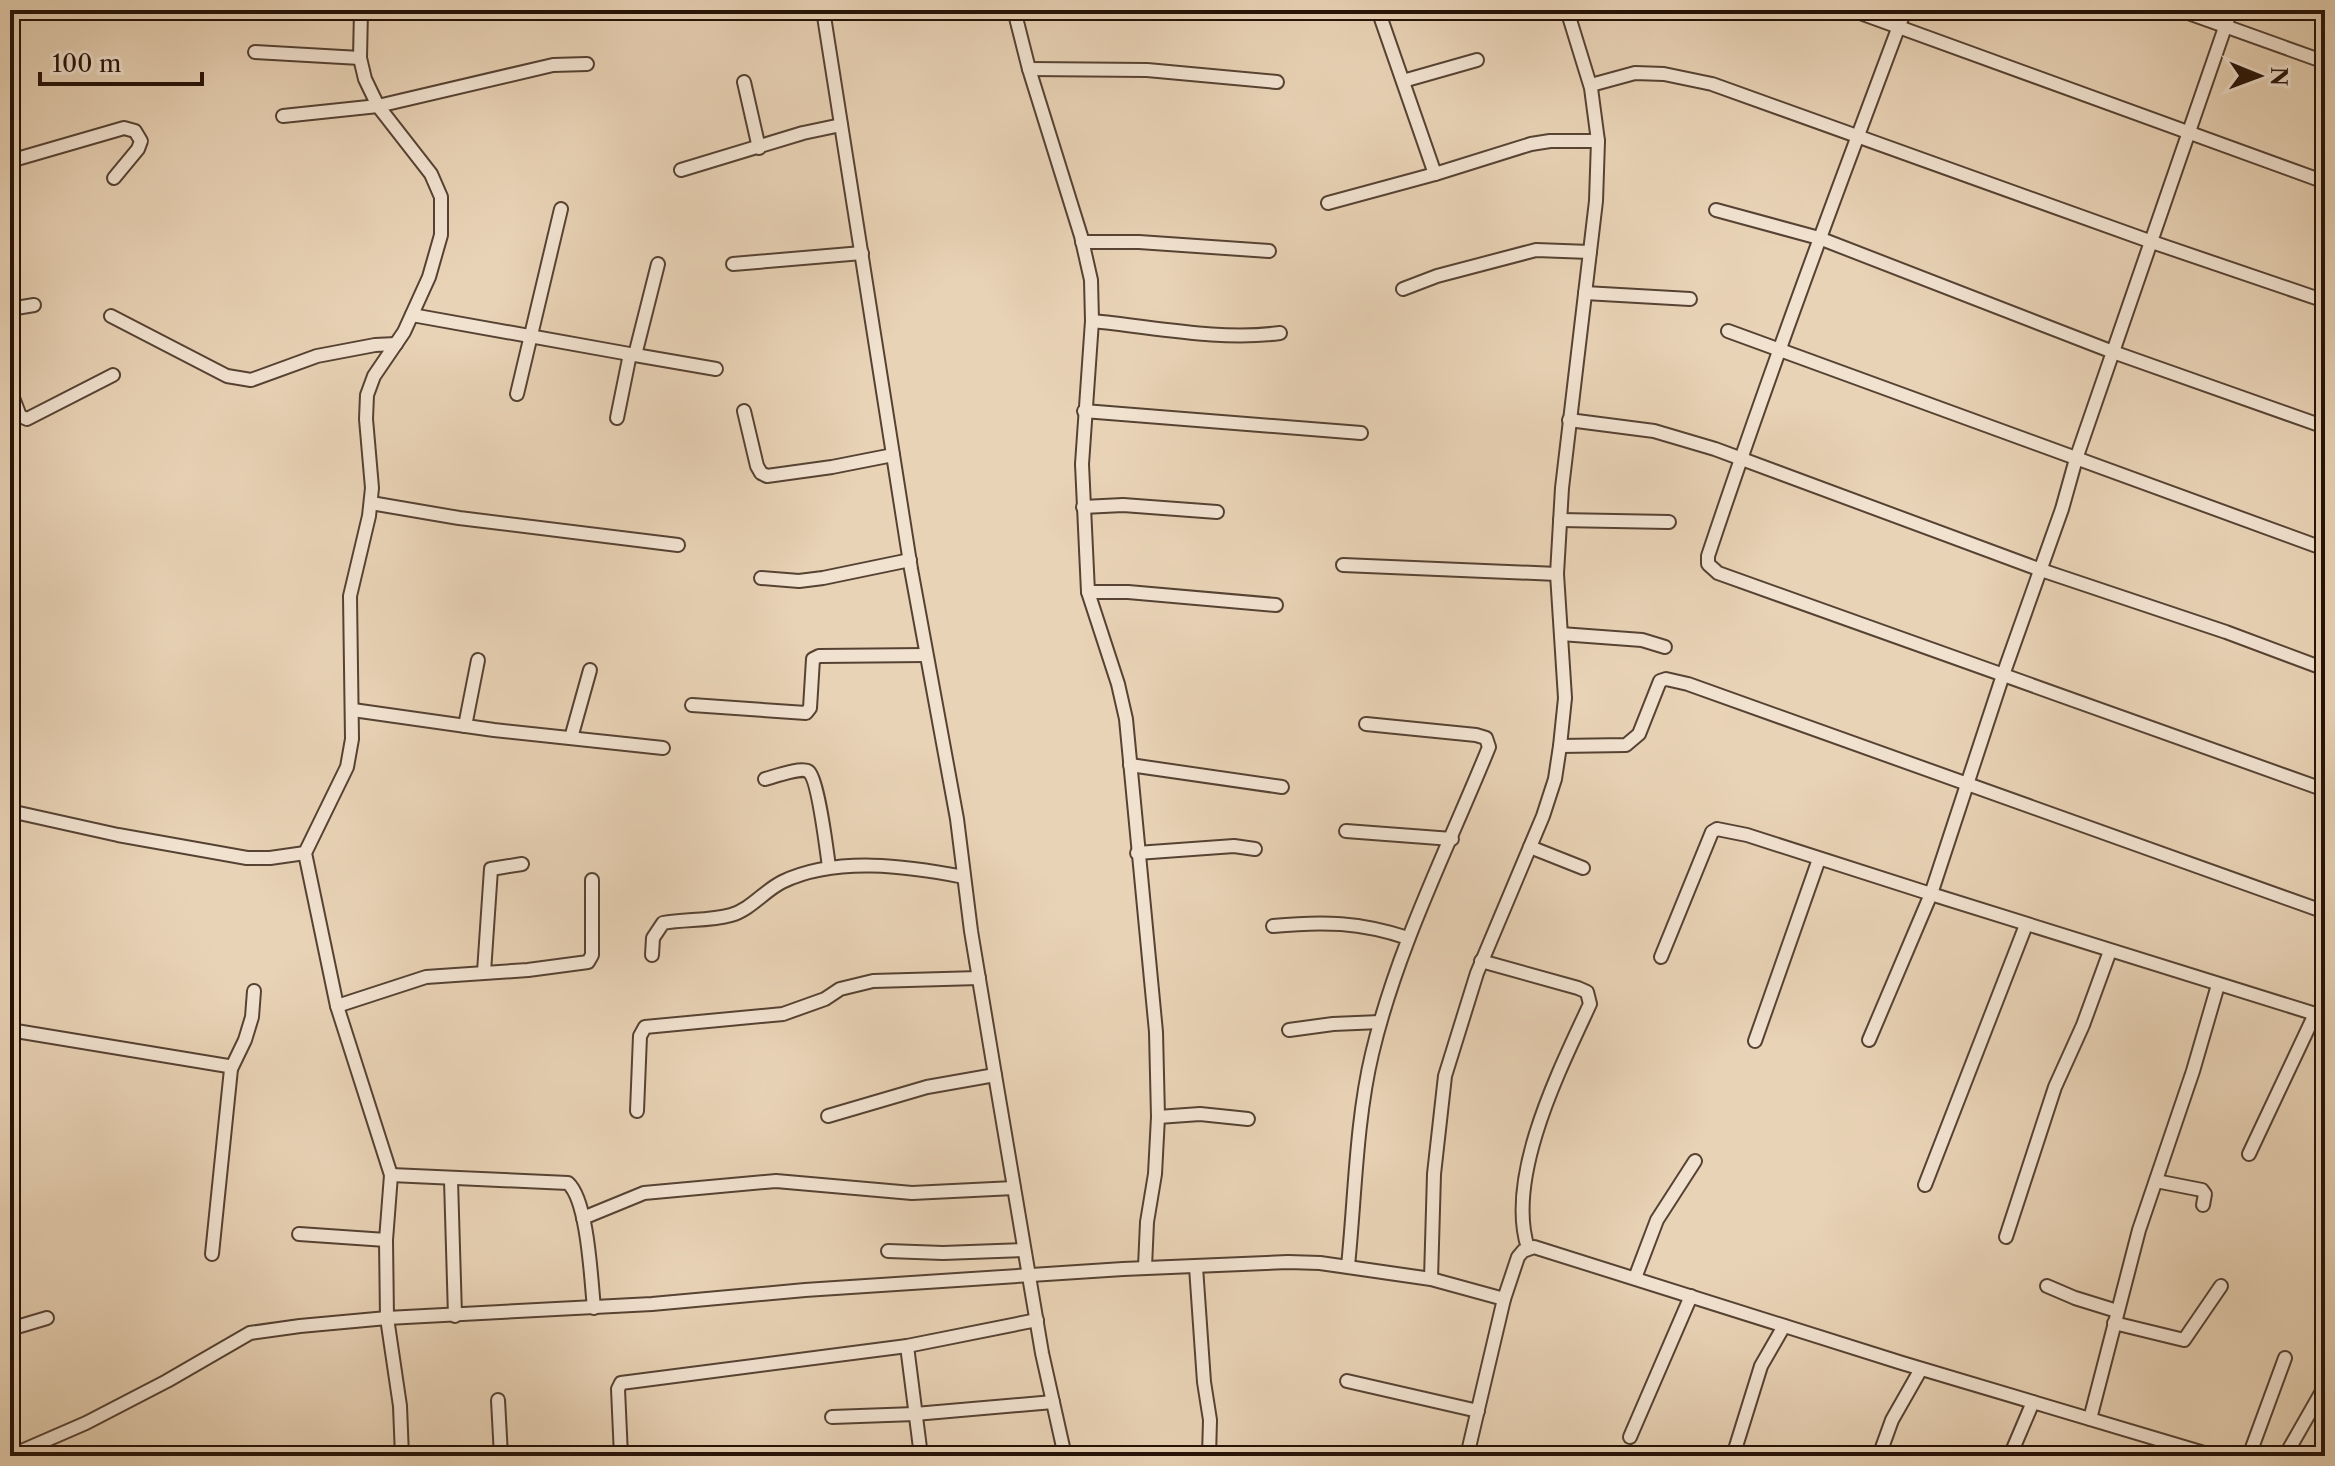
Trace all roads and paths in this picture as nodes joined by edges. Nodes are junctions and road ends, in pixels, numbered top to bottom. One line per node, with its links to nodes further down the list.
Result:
1 (361, 10): 13 (street)
2 (823, 10): 24 (street)
3 (1014, 10): 17 (street)
4 (1378, 10): 18 (street)
5 (1567, 10): 21 (street)
6 (1852, 10): 10 (street)
7 (1905, 10): 10 (street)
8 (2180, 10): 11 (street)
9 (2231, 10): 11 (street)
10 (1899, 26): 25 (street); 26 (street)
11 (2225, 27): 15 (street); 25 (street)
12 (255, 52): 13 (street)
13 (360, 58): 22 (street)
14 (1477, 60): 18 (street)
15 (2325, 62)
16 (587, 64): 22 (street)
17 (1029, 69): 20 (street); 38 (street)
18 (1403, 81): 31 (street)
19 (744, 82): 28 (street)
20 (1277, 82)
21 (1591, 85): 26 (street); 27 (street)
22 (378, 106): 23 (street); 51 (street)
23 (283, 116)
24 (841, 125): 28 (street); 42 (street)
25 (2189, 134): 33 (street); 39 (street)
26 (1858, 135): 37 (street); 39 (street)
27 (1598, 141): 31 (street); 41 (street)
28 (759, 148): 30 (street)
29 (10, 161): 32 (street)
30 (681, 170)
31 (1435, 174): 34 (street)
32 (114, 178)
33 (2325, 182)
34 (1328, 203)
35 (561, 209): 56 (street)
36 (1716, 210): 37 (street)
37 (1819, 238): 58 (street); 59 (street)
38 (1082, 242): 40 (street); 53 (street)
39 (2152, 242): 48 (street); 59 (street)
40 (1269, 251)
41 (1590, 252): 45 (street); 46 (street)
42 (862, 253): 44 (street); 71 (street)
43 (658, 264): 60 (street)
44 (733, 264)
45 (1403, 289)
46 (1585, 293): 47 (street); 68 (street)
47 (1690, 299)
48 (2325, 301)
49 (34, 305): 50 (street)
50 (10, 309)
51 (412, 315): 56 (street); 57 (street)
52 (111, 316): 57 (street)
53 (1092, 321): 55 (street); 66 (street)
54 (1728, 331): 58 (street)
55 (1280, 333)
56 (529, 336): 60 (street); 64 (street)
57 (396, 344): 74 (street)
58 (1781, 351): 72 (street); 73 (street)
59 (2113, 352): 69 (street); 73 (street)
60 (632, 355): 61 (street); 67 (street)
61 (716, 369)
62 (113, 375): 63 (street)
63 (10, 390)
64 (517, 394)
65 (744, 411): 71 (street)
66 (1084, 411): 70 (street); 75 (street)
67 (617, 418)
68 (1569, 420): 72 (street); 77 (street)
69 (2325, 427)
70 (1361, 433)
71 (893, 455): 81 (street)
72 (1740, 459): 83 (street); 94 (street)
73 (2076, 459): 80 (street); 83 (street)
74 (371, 503): 79 (street); 96 (street)
75 (1083, 507): 76 (street); 86 (street)
76 (1217, 512)
77 (1560, 520): 78 (street); 84 (street)
78 (1669, 522)
79 (678, 545)
80 (2325, 549)
81 (910, 560): 85 (street); 90 (street)
82 (1343, 565): 84 (street)
83 (2041, 570): 92 (street); 94 (street)
84 (1557, 574): 88 (street)
85 (761, 578)
86 (1088, 592): 87 (street); 102 (street)
87 (1276, 605)
88 (1561, 634): 89 (street); 100 (street)
89 (1665, 647)
90 (926, 655): 95 (street); 118 (street)
91 (478, 660): 98 (street)
92 (2325, 669)
93 (590, 670): 99 (street)
94 (2003, 675): 104 (street); 106 (street)
95 (692, 705)
96 (353, 710): 98 (street); 112 (street)
97 (1366, 724): 109 (street)
98 (465, 726): 99 (street)
99 (571, 738): 101 (street)
100 (1560, 746): 104 (street); 110 (street)
101 (663, 748)
102 (1130, 765): 105 (street); 113 (street)
103 (765, 779): 116 (street)
104 (1967, 783): 120 (street); 121 (street)
105 (1282, 787)
106 (2325, 790)
107 (10, 811): 112 (street)
108 (1346, 831): 109 (street)
109 (1452, 839): 124 (street)
110 (1530, 847): 117 (street); 128 (street)
111 (1255, 849): 113 (street)
112 (305, 853): 133 (street)
113 (1137, 853): 144 (street)
114 (1819, 859): 120 (street); 127 (street); 139 (street)
115 (522, 864): 129 (street)
116 (829, 867): 118 (street); 126 (street)
117 (1583, 868)
118 (964, 877): 130 (street)
119 (592, 880): 129 (street)
120 (1931, 894): 122 (street); 138 (street)
121 (2325, 912)
122 (2026, 925): 125 (street); 151 (street)
123 (1273, 926): 124 (street)
124 (1408, 938): 135 (street)
125 (2110, 951): 131 (street); 156 (street)
126 (652, 955)
127 (1661, 957)
128 (1481, 961): 158 (street); 167 (street)
129 (484, 972): 133 (street)
130 (979, 978): 141 (street); 142 (street)
131 (2218, 985): 134 (street); 150 (street)
132 (254, 991): 140 (street)
133 (337, 1006): 148 (street)
134 (2320, 1015): 146 (street)
135 (1380, 1022): 137 (street); 162 (street)
136 (10, 1030): 140 (street)
137 (1289, 1030)
138 (1869, 1040)
139 (1755, 1041)
140 (231, 1069): 161 (street)
141 (995, 1075): 143 (street); 152 (street)
142 (637, 1111)
143 (828, 1116)
144 (1158, 1117): 145 (street); 163 (street)
145 (1248, 1119)
146 (2249, 1154)
147 (1695, 1161): 166 (street)
148 (391, 1175): 149 (street); 157 (street)
149 (451, 1180): 154 (street); 173 (street)
150 (2156, 1181): 153 (street); 174 (street)
151 (1925, 1185)
152 (1014, 1188): 154 (street); 159 (street)
153 (2203, 1205)
154 (583, 1218): 172 (street)
155 (299, 1234): 157 (street)
156 (2006, 1237)
157 (386, 1240): 176 (street)
158 (1528, 1248): 166 (street); 171 (street)
159 (1024, 1250): 160 (street); 165 (street)
160 (888, 1251)
161 (212, 1254)
162 (1348, 1266): 164 (street); 167 (street)
163 (1145, 1267): 164 (street); 165 (street)
164 (1196, 1267): 200 (street)
165 (1030, 1276): 172 (street); 177 (street)
166 (1635, 1278): 170 (street)
167 (1431, 1279): 171 (street)
168 (2047, 1286): 174 (street)
169 (2221, 1286): 174 (street)
170 (1691, 1296): 178 (street); 192 (street)
171 (1504, 1299): 188 (street)
172 (594, 1308): 173 (street)
173 (455, 1316): 176 (street)
174 (2116, 1317): 191 (street)
175 (47, 1318): 179 (street)
176 (387, 1318): 194 (street); 195 (street)
177 (1037, 1320): 180 (street); 186 (street)
178 (1784, 1326): 182 (street); 202 (street)
179 (10, 1329)
180 (907, 1346): 189 (street); 197 (street)
181 (2285, 1358): 207 (street)
182 (1921, 1369): 187 (street); 203 (street)
183 (1347, 1381): 188 (street)
184 (2325, 1386): 208 (street)
185 (498, 1400): 196 (street)
186 (1053, 1402): 189 (street); 199 (street)
187 (2033, 1402): 191 (street); 204 (street)
188 (1478, 1411): 201 (street)
189 (915, 1414): 190 (street); 198 (street)
190 (832, 1417)
191 (2090, 1419): 193 (street)
192 (1630, 1437)
193 (2171, 1443): 205 (street); 206 (street)
194 (10, 1456)
195 (402, 1456)
196 (501, 1456)
197 (621, 1456)
198 (921, 1456)
199 (1065, 1456)
200 (1209, 1456)
201 (1467, 1456)
202 (1733, 1456)
203 (1879, 1456)
204 (2010, 1456)
205 (2165, 1456)
206 (2214, 1456)
207 (2249, 1456)
208 (2285, 1456)

